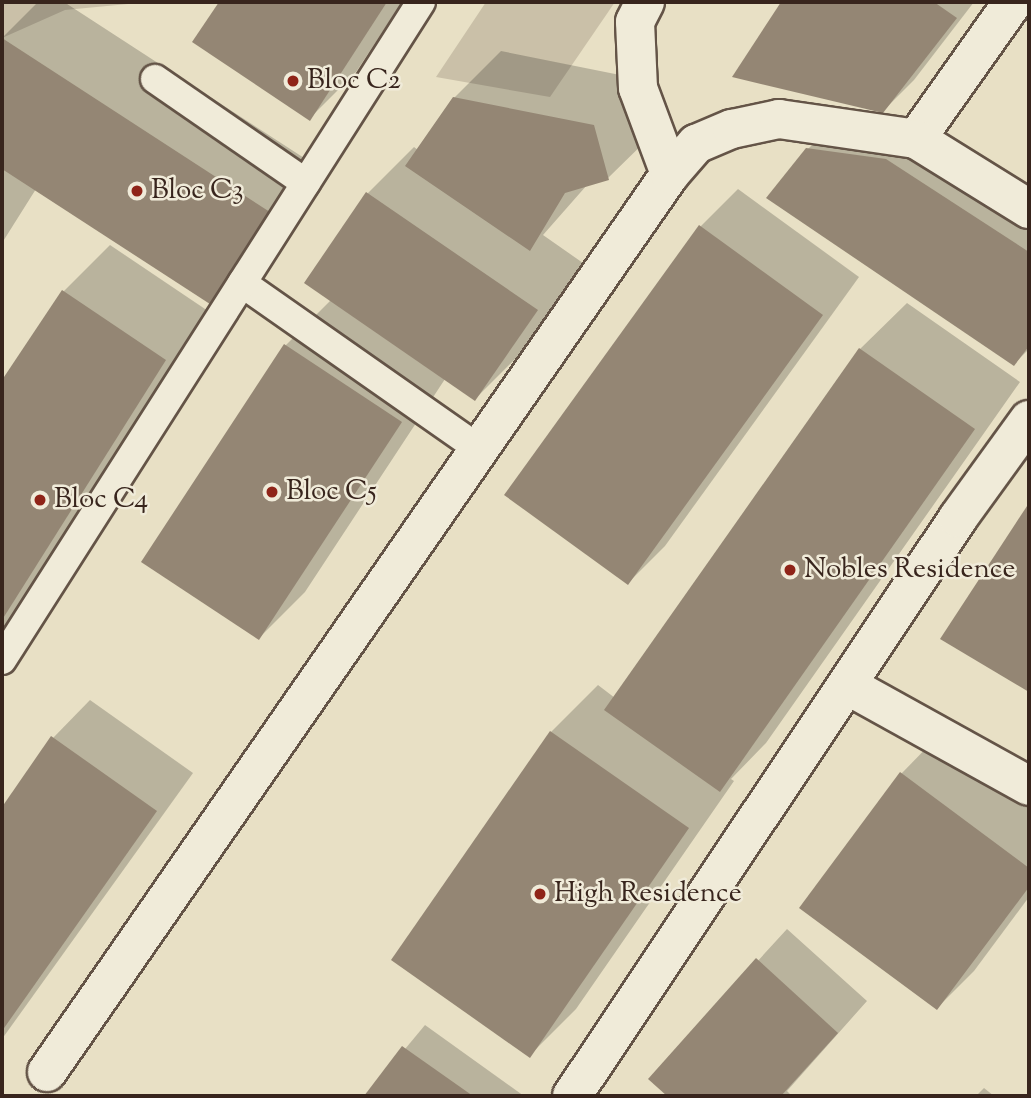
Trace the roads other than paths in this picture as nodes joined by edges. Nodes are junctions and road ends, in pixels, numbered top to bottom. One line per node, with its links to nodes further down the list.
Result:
1 (421, 2): 7 (lane)
2 (645, 2): 6 (street)
3 (1013, 2): 5 (street)
4 (155, 79): 7 (lane)
5 (916, 139): 6 (street); 8 (street)
6 (670, 174): 11 (street)
7 (306, 183): 9 (lane)
8 (1029, 209)
9 (242, 283): 11 (lane); 12 (lane)
10 (1029, 419): 13 (street)
11 (479, 449): 15 (street)
12 (2, 660)
13 (847, 685): 14 (street); 16 (street)
14 (1029, 786)
15 (47, 1072)
16 (572, 1096)

